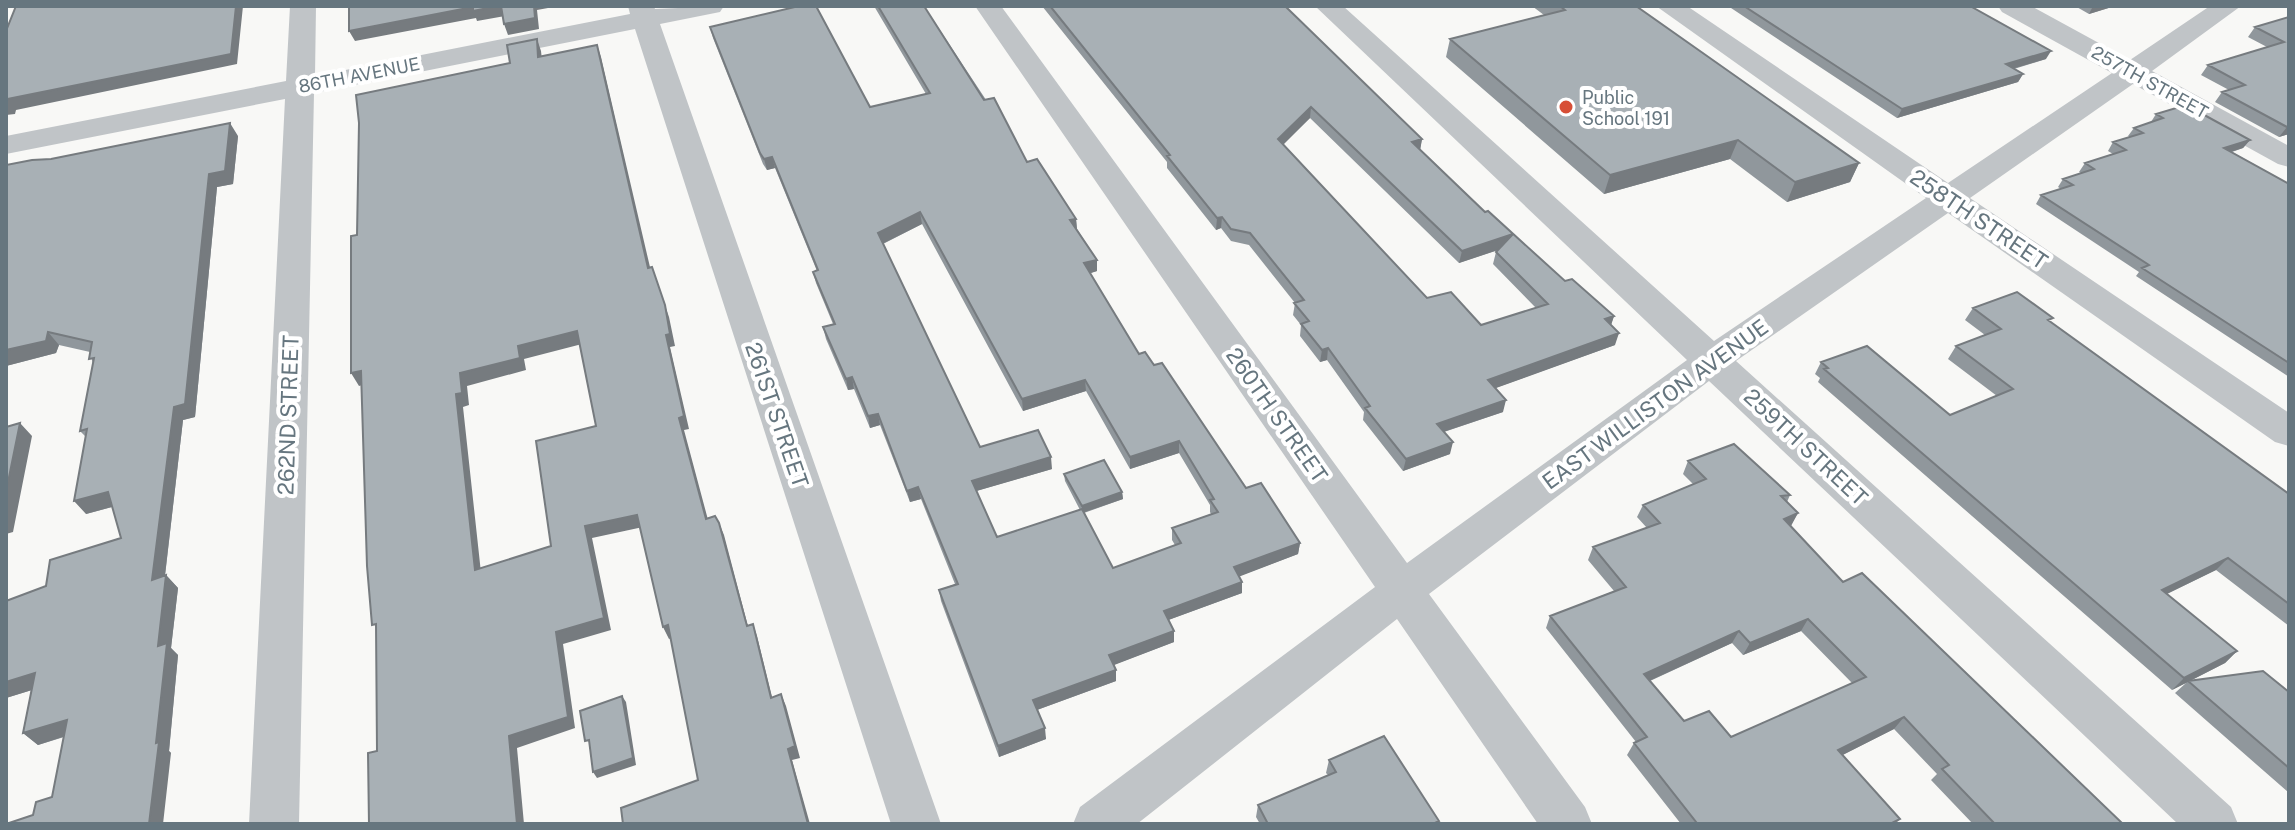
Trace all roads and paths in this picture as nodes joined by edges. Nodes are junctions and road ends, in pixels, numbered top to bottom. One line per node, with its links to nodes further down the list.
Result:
1 (303, 6): 10 (street, 262ND STREET)
2 (711, 6): 8 (street, 86TH AVENUE)
3 (988, 6): 16 (street, 260TH STREET)
4 (1328, 6): 14 (street, 259TH STREET)
5 (1669, 6): 13 (street, 258TH STREET)
6 (2011, 6): 9 (street, 257TH STREET)
7 (2228, 6): 9 (street, EAST WILLISTON AVENUE)
8 (643, 13): 10 (street, 86TH AVENUE); 18 (street, 261ST STREET)
9 (2131, 72): 12 (street, 257TH STREET); 13 (street, EAST WILLISTON AVENUE)
10 (300, 86): 11 (street, 86TH AVENUE); 17 (street, 262ND STREET)
11 (6, 145)
12 (2289, 158)
13 (1947, 197): 14 (street, EAST WILLISTON AVENUE); 15 (street, 258TH STREET)
14 (1712, 360): 16 (street, EAST WILLISTON AVENUE); 21 (street, 259TH STREET)
15 (2289, 432)
16 (1402, 590): 19 (street, EAST WILLISTON AVENUE); 20 (street, 260TH STREET)
17 (274, 824)
18 (916, 824)
19 (1098, 824)
20 (1567, 824)
21 (2213, 824)

